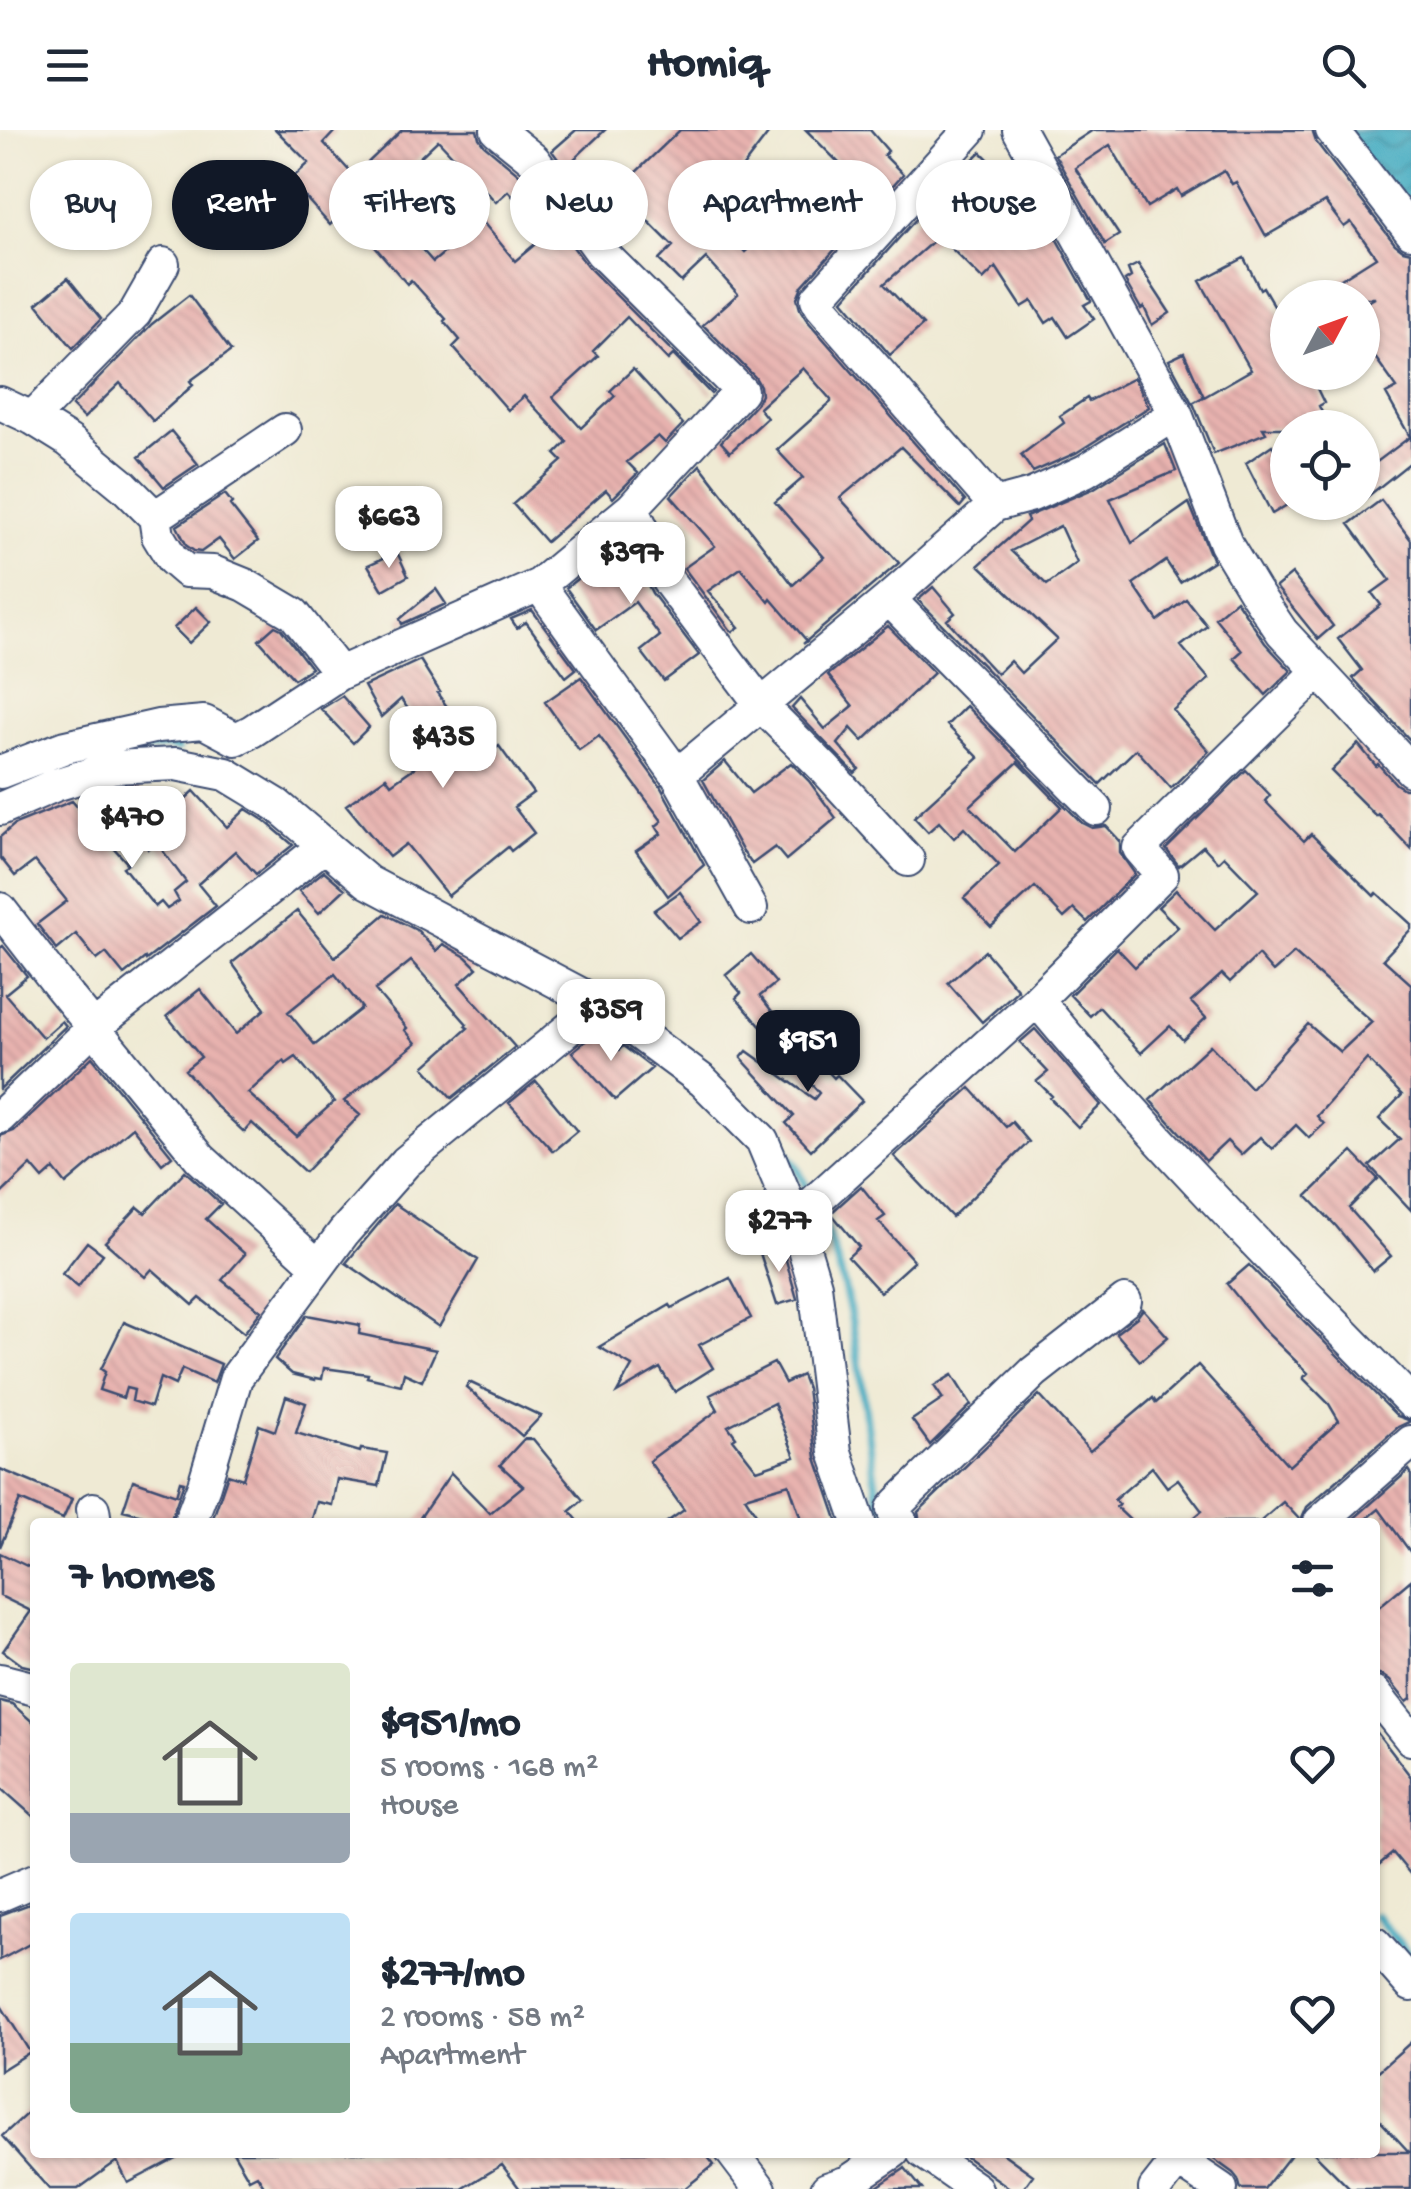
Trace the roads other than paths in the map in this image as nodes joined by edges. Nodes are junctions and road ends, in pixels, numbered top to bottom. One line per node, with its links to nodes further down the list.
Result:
1 (498, 130): 12 (street)
2 (970, 130): 11 (street)
3 (1019, 130): 8 (street)
4 (1332, 130): 5 (street)
5 (1409, 226)
6 (163, 264): 9 (street)
7 (0, 403): 9 (street)
8 (1176, 414): 11 (street); 16 (street)
9 (32, 418): 13 (street)
10 (285, 430): 13 (street)
11 (995, 505): 15 (street)
12 (632, 508): 14 (street); 18 (street)
13 (155, 516): 17 (street)
14 (539, 584): 17 (street); 21 (street)
15 (889, 599): 18 (street); 23 (street)
16 (1318, 672): 19 (street); 28 (street)
17 (340, 674): 20 (street)
18 (762, 706): 21 (street); 25 (street)
19 (1411, 770)
20 (0, 772)
21 (677, 775): 26 (street)
22 (0, 809): 24 (street)
23 (1096, 809)
24 (324, 846): 29 (street); 30 (street)
25 (908, 860)
26 (751, 908)
27 (0, 909): 30 (street)
28 (1038, 1000): 32 (street); 35 (street)
29 (598, 1004): 32 (street); 33 (street)
30 (93, 1028): 31 (street); 33 (street)
31 (0, 1116)
32 (795, 1219): 38 (street)
33 (318, 1266): 37 (street)
34 (1124, 1301): 39 (street)
35 (1411, 1402)
36 (1411, 1442): 40 (street)
37 (191, 1518)
38 (858, 1518)
39 (897, 1518)
40 (1325, 1518)
41 (0, 1680): 42 (street)
42 (30, 1688)
43 (1380, 1700): 44 (street)
44 (1411, 1739)
45 (30, 1882): 46 (street)
46 (0, 1895)
47 (1380, 1950): 48 (street)
48 (1411, 1985)
49 (737, 2158): 54 (street)
50 (884, 2158): 55 (street)
51 (932, 2158): 56 (street)
52 (1179, 2158): 57 (street)
53 (1183, 2158): 58 (street)
54 (760, 2189)
55 (827, 2189)
56 (976, 2189)
57 (1155, 2189)
58 (1222, 2189)

